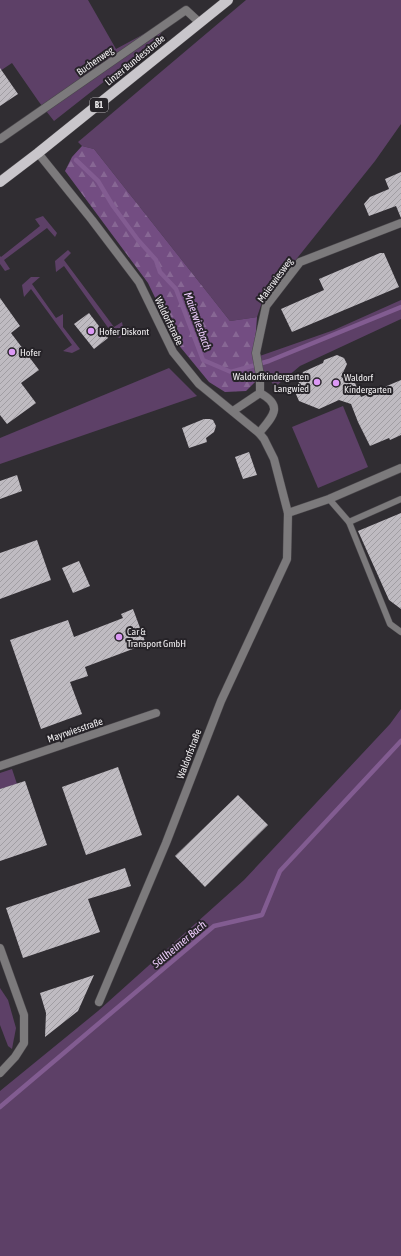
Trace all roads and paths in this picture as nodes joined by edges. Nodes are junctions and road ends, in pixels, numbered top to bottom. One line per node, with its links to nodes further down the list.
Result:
1 (228, 0): 2 (main road, Linzer Bundesstraße / B1)
2 (200, 23): 3 (street, Buchenweg); 4 (main road, Linzer Bundesstraße / B1)
3 (0, 139)
4 (38, 154): 5 (main road, B1); 8 (street, Waldorfstraße)
5 (0, 182)
6 (401, 223): 7 (street, Maierwiesweg)
7 (260, 392): 8 (street); 9 (street)
8 (233, 411): 9 (street, Waldorfstraße)
9 (259, 433): 13 (street, Waldorfstraße)
10 (401, 468): 11 (street)
11 (330, 499): 13 (street); 14 (lane)
12 (401, 499): 14 (lane)
13 (288, 514): 19 (street, Waldorfstraße)
14 (349, 522): 15 (lane)
15 (401, 632)
16 (156, 713): 17 (street, Mayrwiesstraße)
17 (0, 766)
18 (0, 948): 20 (street)
19 (99, 1002)
20 (0, 1073)

